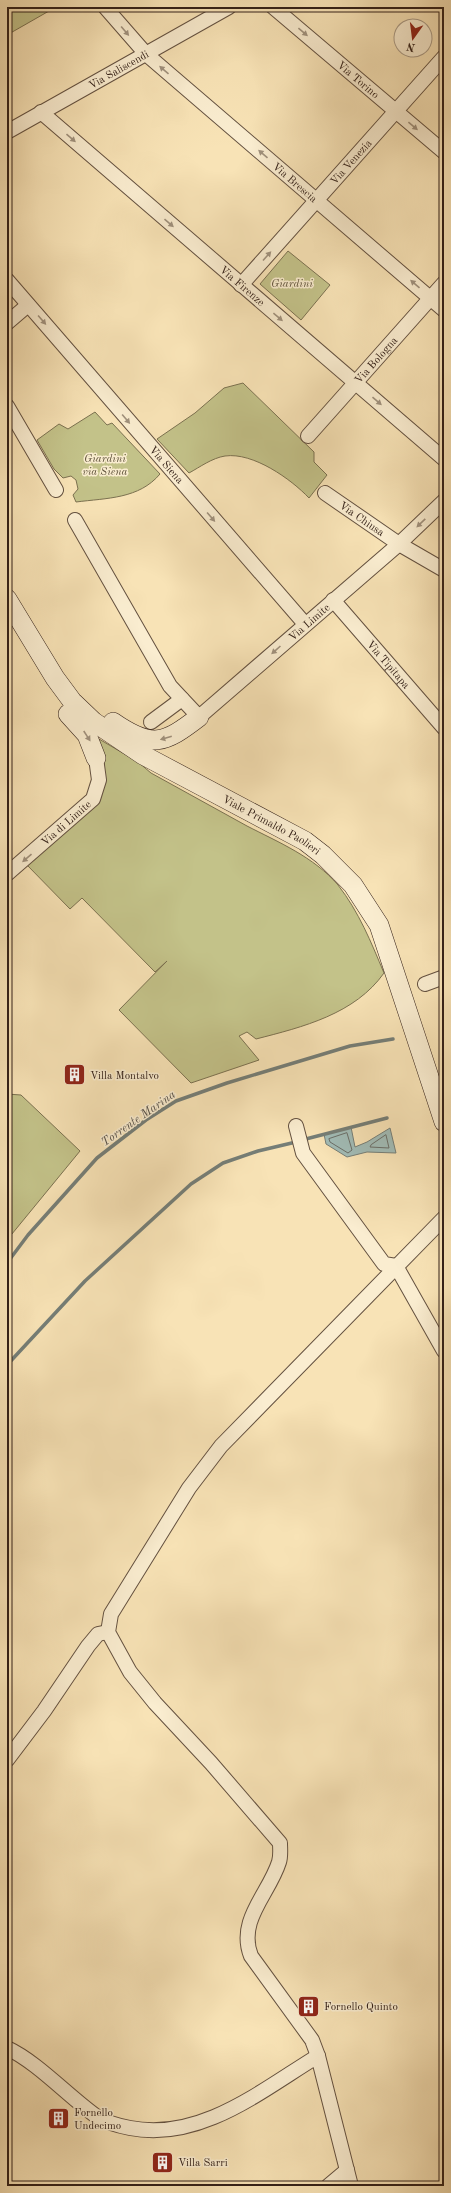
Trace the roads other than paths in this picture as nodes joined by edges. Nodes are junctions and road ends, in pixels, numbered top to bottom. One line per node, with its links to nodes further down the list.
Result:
1 (105, 7): 4 (street, Via Brescia, one-way to 4)
2 (229, 7): 4 (street, Via Saliscendi)
3 (273, 7): 6 (street, Via Torino, one-way to 6)
4 (146, 54): 7 (street, Via Saliscendi); 10 (street, Via Brescia, one-way to 4)
5 (444, 57): 6 (street, Via Venezia)
6 (396, 111): 9 (street, Via Torino, one-way to 9); 10 (street, Via Venezia)
7 (41, 112): 8 (street, Via Saliscendi); 13 (street, Via Firenze, one-way to 13)
8 (7, 132)
9 (444, 152)
10 (317, 201): 13 (street, Via Venezia, one-way to 10); 14 (street, Via Brescia, one-way to 10)
11 (7, 280): 15 (street, Via Siena)
12 (444, 283): 14 (street, Via Bologna)
13 (241, 285): 18 (street, Via Firenze, one-way to 18)
14 (431, 299): 16 (street, Via Brescia); 18 (street, Via Bologna)
15 (28, 304): 17 (street); 30 (street, Via Siena, one-way to 30)
16 (444, 310)
17 (7, 323)
18 (356, 383): 20 (street, Via Bologna); 21 (street, Via Firenze, one-way to 21)
19 (7, 406): 22 (street)
20 (308, 436)
21 (444, 459)
22 (56, 490)
23 (325, 493): 26 (street, Via Chiusa)
24 (444, 501): 26 (street, Via Limite, one-way to 26)
25 (75, 520): 31 (street)
26 (399, 544): 27 (street); 28 (street, Via Limite)
27 (444, 570)
28 (333, 600): 30 (street, Via Limite); 34 (street, Via Tipitapa)
29 (10, 603): 32 (main road, one-way to 29); 35 (main road, one-way to 35); 39 (main road, Viale Primaldo Paolieri)
30 (305, 624): 32 (street, Via Limite, one-way to 32)
31 (182, 699): 32 (street); 33 (street)
32 (198, 717)
33 (151, 722)
34 (444, 728)
35 (96, 758): 36 (street, Via di Limite, one-way to 36)
36 (7, 874)
37 (444, 977): 38 (street)
38 (424, 984)
39 (444, 1122)
40 (296, 1126): 42 (street)
41 (444, 1218): 42 (street)
42 (396, 1266): 43 (street); 44 (street)
43 (444, 1351)
44 (108, 1632): 45 (street); 47 (street)
45 (7, 1760)
46 (7, 2048): 47 (street)
47 (318, 2056): 48 (street)
48 (347, 2170): 49 (street); 50 (street)
49 (328, 2186)
50 (351, 2186)

